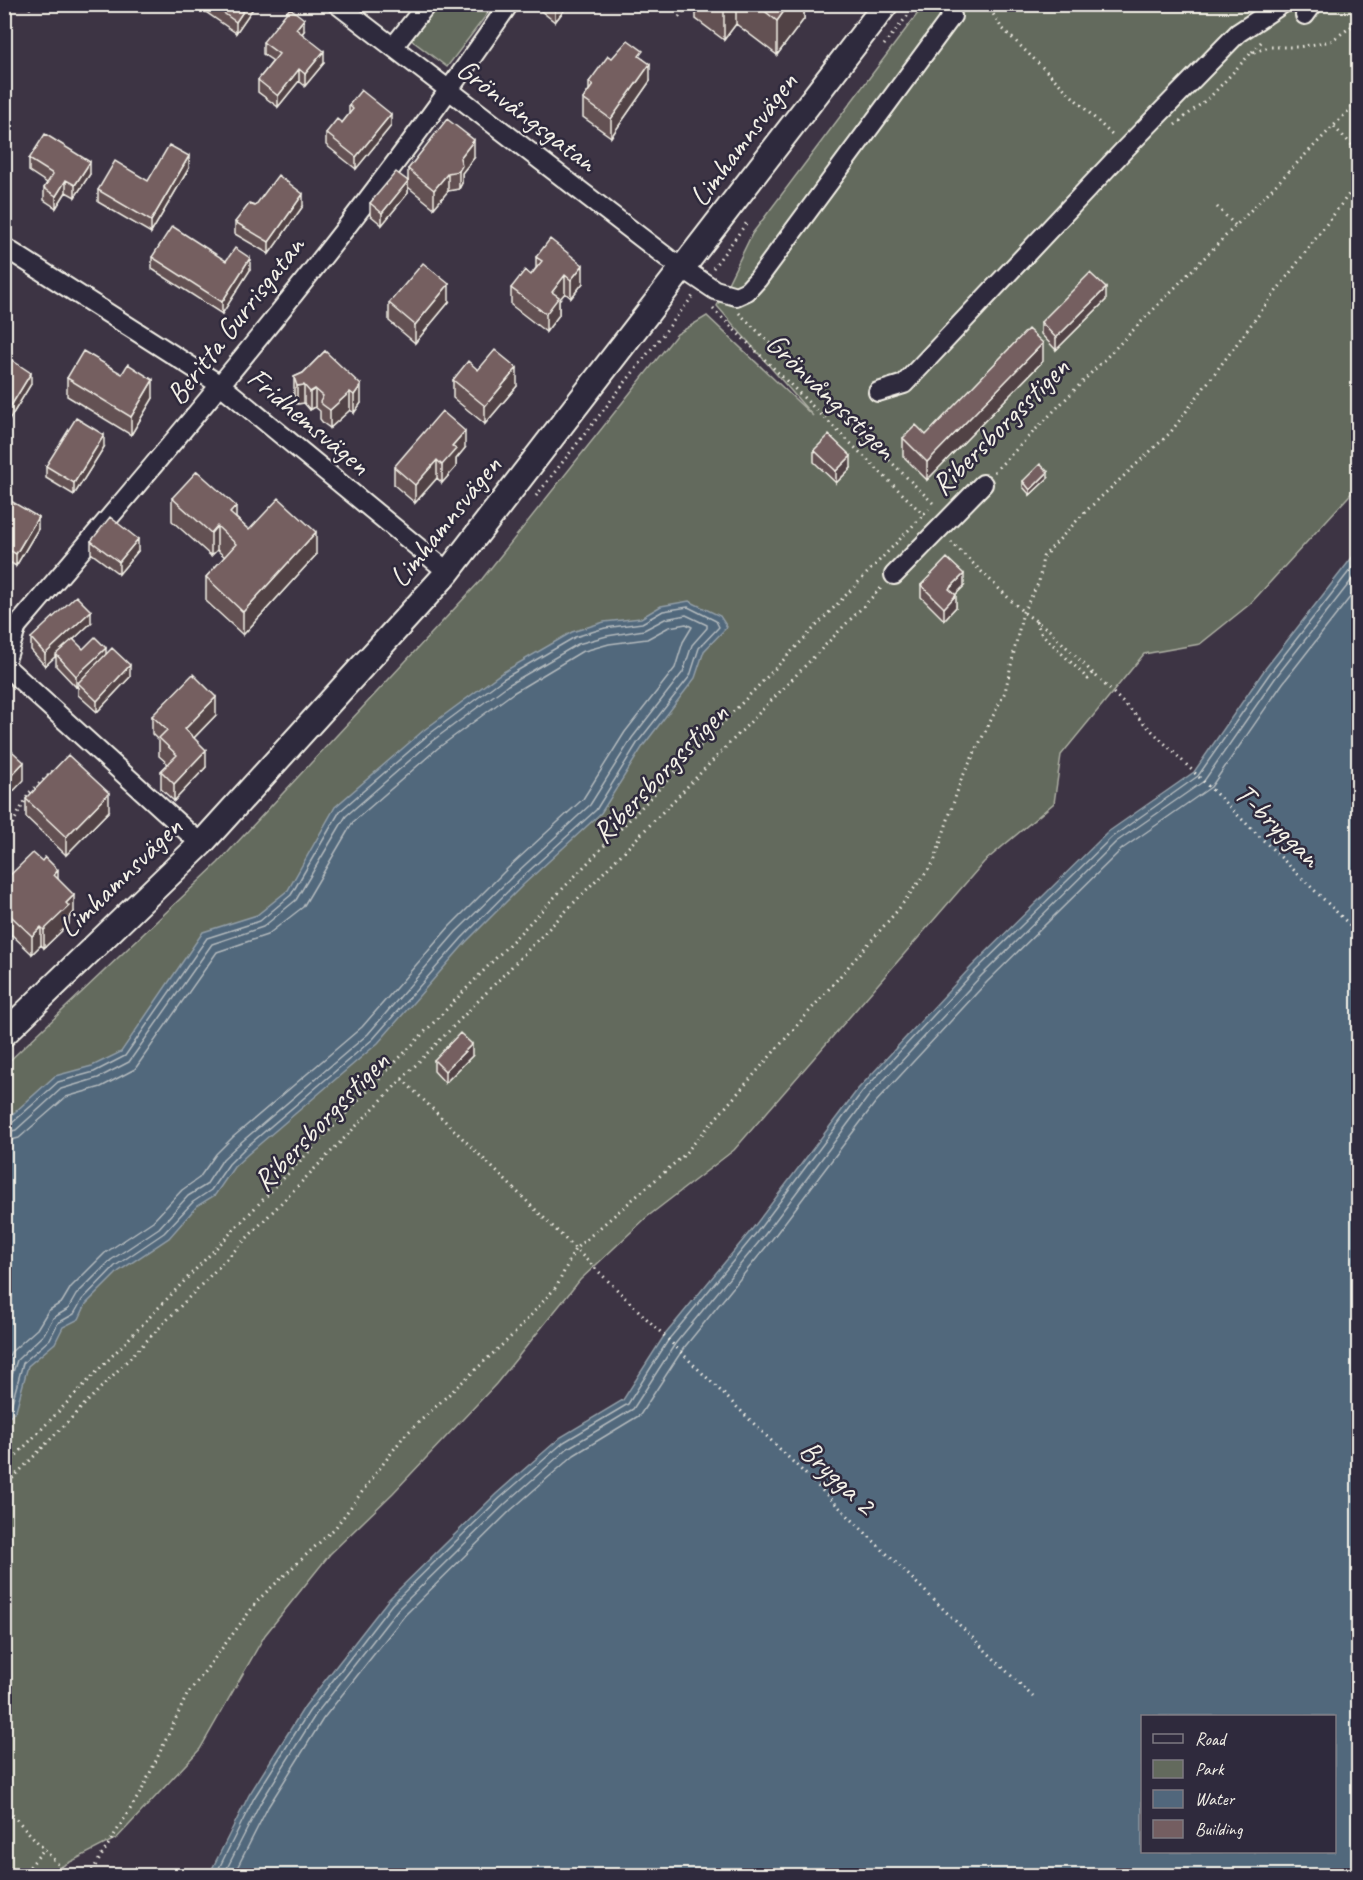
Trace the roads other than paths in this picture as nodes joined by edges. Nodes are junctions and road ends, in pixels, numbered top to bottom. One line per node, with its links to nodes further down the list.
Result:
1 (337, 4): 7 (street, Grönvångsgatan)
2 (427, 4): 7 (street)
3 (509, 4): 8 (street, Beritta Gurrisgatan)
4 (886, 4): 10 (main road, Limhamnsvägen)
5 (1282, 4): 12 (street)
6 (952, 16): 10 (street, Grönvångsgatan)
7 (393, 47): 8 (street, Grönvångsgatan)
8 (449, 93): 10 (street, Grönvångsgatan); 11 (street, Beritta Gurrisgatan)
9 (4, 247): 11 (street, Fridhemsvägen)
10 (684, 269): 14 (main road, Limhamnsvägen)
11 (222, 386): 14 (street, Fridhemsvägen); 16 (street, Beritta Gurrisgatan)
12 (878, 392)
13 (983, 484): 15 (street, Ribersborgsstigen)
14 (448, 572): 18 (main road, Limhamnsvägen)
15 (894, 575)
16 (11, 622): 17 (street, Beritta Gurrisgatan)
17 (5, 666): 18 (street)
18 (201, 844): 19 (main road, Limhamnsvägen)
19 (4, 1034)

